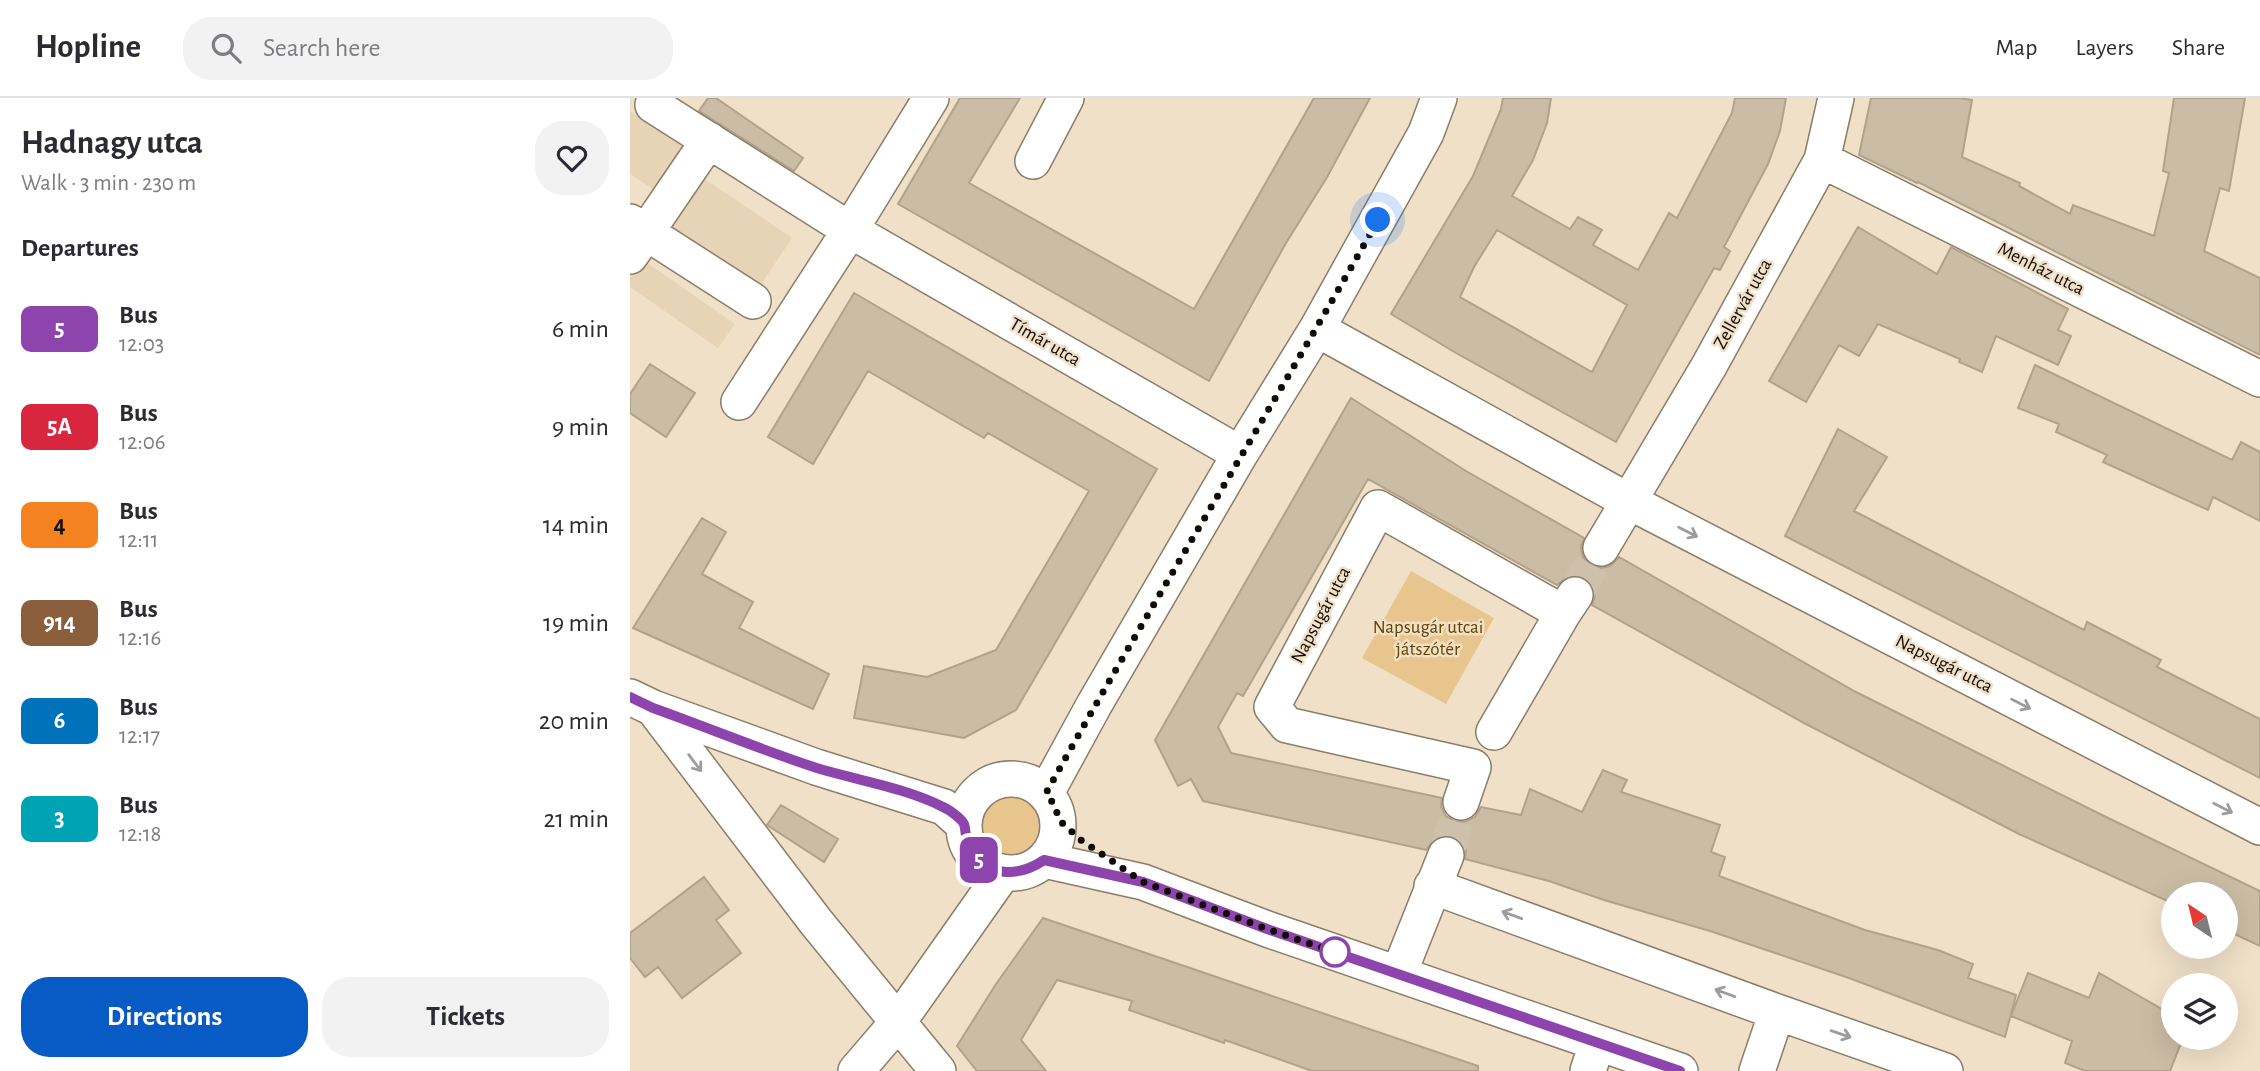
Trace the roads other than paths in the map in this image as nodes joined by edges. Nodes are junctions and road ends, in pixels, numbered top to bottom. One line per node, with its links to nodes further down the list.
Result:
1 (931, 98): 9 (street)
2 (1066, 98): 7 (street)
3 (1439, 98): 12 (street)
4 (1836, 98): 8 (street, Zellervár utca)
5 (653, 105): 6 (street, Tímár utca)
6 (709, 140): 9 (street, Tímár utca); 10 (street)
7 (1033, 160)
8 (1822, 160): 13 (street, Menház utca); 16 (street, Zellervár utca)
9 (850, 230): 14 (street); 15 (street, Tímár utca)
10 (635, 237): 11 (street)
11 (753, 301)
12 (1317, 329): 15 (street); 16 (street, Napsugár utca)
13 (2260, 379)
14 (739, 402)
15 (1240, 454): 22 (street)
16 (1628, 501): 17 (street); 25 (street, Napsugár utca, one-way to 25)
17 (1601, 548)
18 (642, 703): 21 (street); 33 (street, one-way to 33)
19 (1494, 732): 23 (street, Napsugár utca)
20 (977, 792): 21 (street); 22 (street); 24 (street)
21 (908, 794): 24 (street)
22 (1042, 797): 27 (street); 29 (street)
23 (1461, 803)
24 (964, 824): 28 (street)
25 (2260, 827)
26 (1446, 855): 30 (street)
27 (1044, 860): 28 (street); 29 (street)
28 (990, 866): 33 (street)
29 (1143, 882): 31 (street)
30 (1432, 886): 31 (street); 32 (street, one-way to 30)
31 (1399, 973): 34 (street)
32 (1777, 1012): 38 (street); 39 (street, one-way to 39)
33 (898, 1022): 35 (street); 36 (street)
34 (1592, 1057): 37 (street)
35 (856, 1071)
36 (937, 1071)
37 (1680, 1071)
38 (1757, 1071)
39 (1945, 1071)

